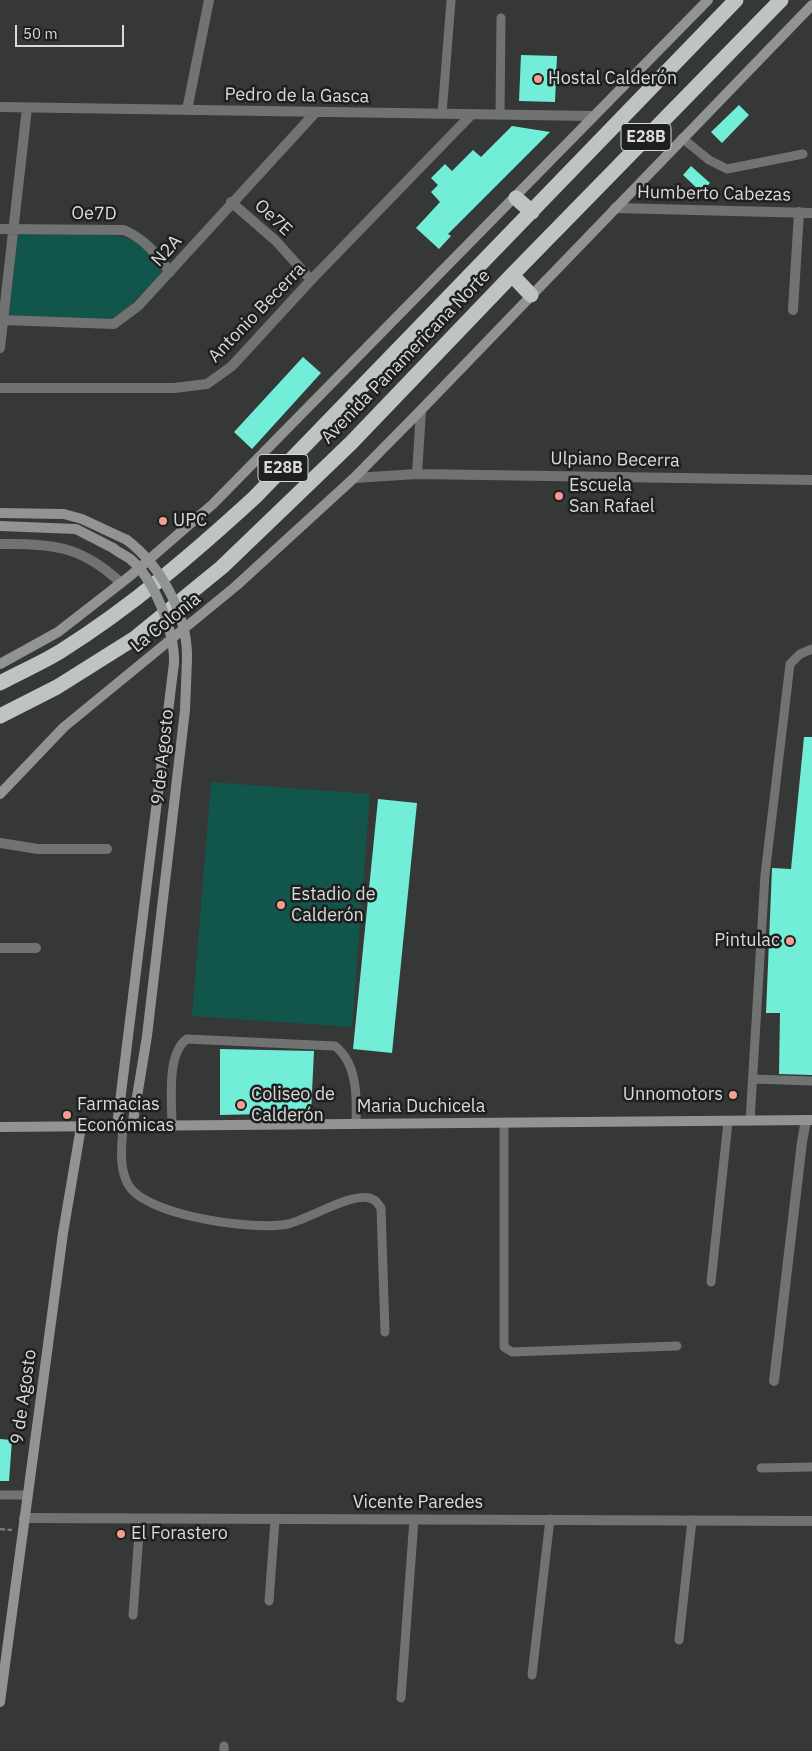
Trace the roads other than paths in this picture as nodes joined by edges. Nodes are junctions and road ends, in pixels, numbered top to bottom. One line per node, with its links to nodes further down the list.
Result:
1 (209, 0): 10 (street)
2 (708, 0): 15 (main road, Avenida Panamericana Norte)
3 (736, 0): 21 (highway, Avenida Panamericana Norte / E28B)
4 (781, 0): 27 (highway, Avenida Panamericana Norte / E28B)
5 (451, 1): 12 (lane)
6 (812, 5): 16 (main road)
7 (501, 18): 14 (lane)
8 (0, 107): 9 (street, Pedro de la Gasca)
9 (27, 108): 10 (street, Pedro de la Gasca); 25 (street)
10 (187, 110): 11 (street, Pedro de la Gasca)
11 (315, 113): 12 (street, Pedro de la Gasca); 19 (street, N2A)
12 (442, 114): 13 (street, Pedro de la Gasca)
13 (472, 114): 14 (street, Pedro de la Gasca); 28 (street, Antonio Becerra)
14 (500, 115): 15 (street, Pedro de la Gasca)
15 (594, 116): 18 (main road, Avenida Panamericana Norte)
16 (682, 138): 17 (lane); 20 (main road)
17 (803, 154)
18 (516, 198): 21 (highway); 41 (main road, Avenida Panamericana Norte)
19 (231, 202): 26 (street, N2A); 28 (street, Oe7E)
20 (615, 208): 22 (street, Humberto Cabezas); 29 (main road)
21 (532, 212): 44 (highway, Avenida Panamericana Norte / E28B)
22 (798, 212): 23 (street, Humberto Cabezas); 30 (street)
23 (812, 213)
24 (0, 229): 25 (street, Oe7D)
25 (13, 229): 26 (street, Oe7D); 31 (street)
26 (170, 272): 31 (street, N2A)
27 (512, 275): 29 (highway); 45 (highway, Avenida Panamericana Norte / E28B)
28 (311, 280): 33 (street, Antonio Becerra)
29 (532, 295): 34 (main road)
30 (793, 310)
31 (3, 320): 32 (street)
32 (0, 348)
33 (0, 388)
34 (421, 410): 35 (street); 36 (main road)
35 (417, 474): 36 (street, Ulpiano Becerra); 37 (street, Ulpiano Becerra)
36 (354, 478): 46 (main road, La Colonia)
37 (812, 480)
38 (0, 513): 58 (main road, 9 de Agosto, bridge)
39 (0, 526): 58 (main road, 9 de Agosto, bridge)
40 (0, 544): 41 (street)
41 (121, 583): 43 (main road, Avenida Panamericana Norte)
42 (812, 649): 51 (lane)
43 (0, 664)
44 (0, 683)
45 (0, 716)
46 (0, 794)
47 (0, 843): 48 (street)
48 (107, 849)
49 (0, 948): 50 (street)
50 (36, 948)
51 (754, 1079): 52 (lane); 54 (lane)
52 (812, 1081)
53 (809, 1120): 54 (main road, Maria Duchicela); 65 (street)
54 (750, 1121): 55 (main road, Maria Duchicela)
55 (728, 1122): 57 (main road, Maria Duchicela); 62 (lane)
56 (356, 1123): 57 (main road, Maria Duchicela); 59 (main road, Maria Duchicela); 59 (lane)
57 (504, 1123): 64 (lane)
58 (124, 1126): 59 (main road, Maria Duchicela); 61 (main road, Maria Duchicela); 63 (lane)
59 (172, 1126)
60 (0, 1127): 61 (main road, Maria Duchicela)
61 (81, 1127): 68 (main road, 9 de Agosto)
62 (711, 1282)
63 (385, 1332)
64 (677, 1346)
65 (774, 1381)
66 (812, 1466): 67 (lane)
67 (761, 1468)
68 (26, 1495): 69 (lane); 70 (main road, 9 de Agosto)
69 (0, 1496)
70 (24, 1518): 73 (street, Vicente Paredes); 82 (main road, 9 de Agosto)
71 (414, 1519): 72 (street, Vicente Paredes); 74 (street, Vicente Paredes); 81 (lane)
72 (550, 1519): 75 (street, Vicente Paredes); 80 (lane)
73 (140, 1520): 74 (street, Vicente Paredes); 78 (lane)
74 (275, 1520): 77 (lane)
75 (692, 1520): 76 (street, Vicente Paredes); 79 (lane)
76 (812, 1521)
77 (269, 1601)
78 (133, 1614)
79 (679, 1640)
80 (532, 1675)
81 (401, 1698)
82 (0, 1701)

